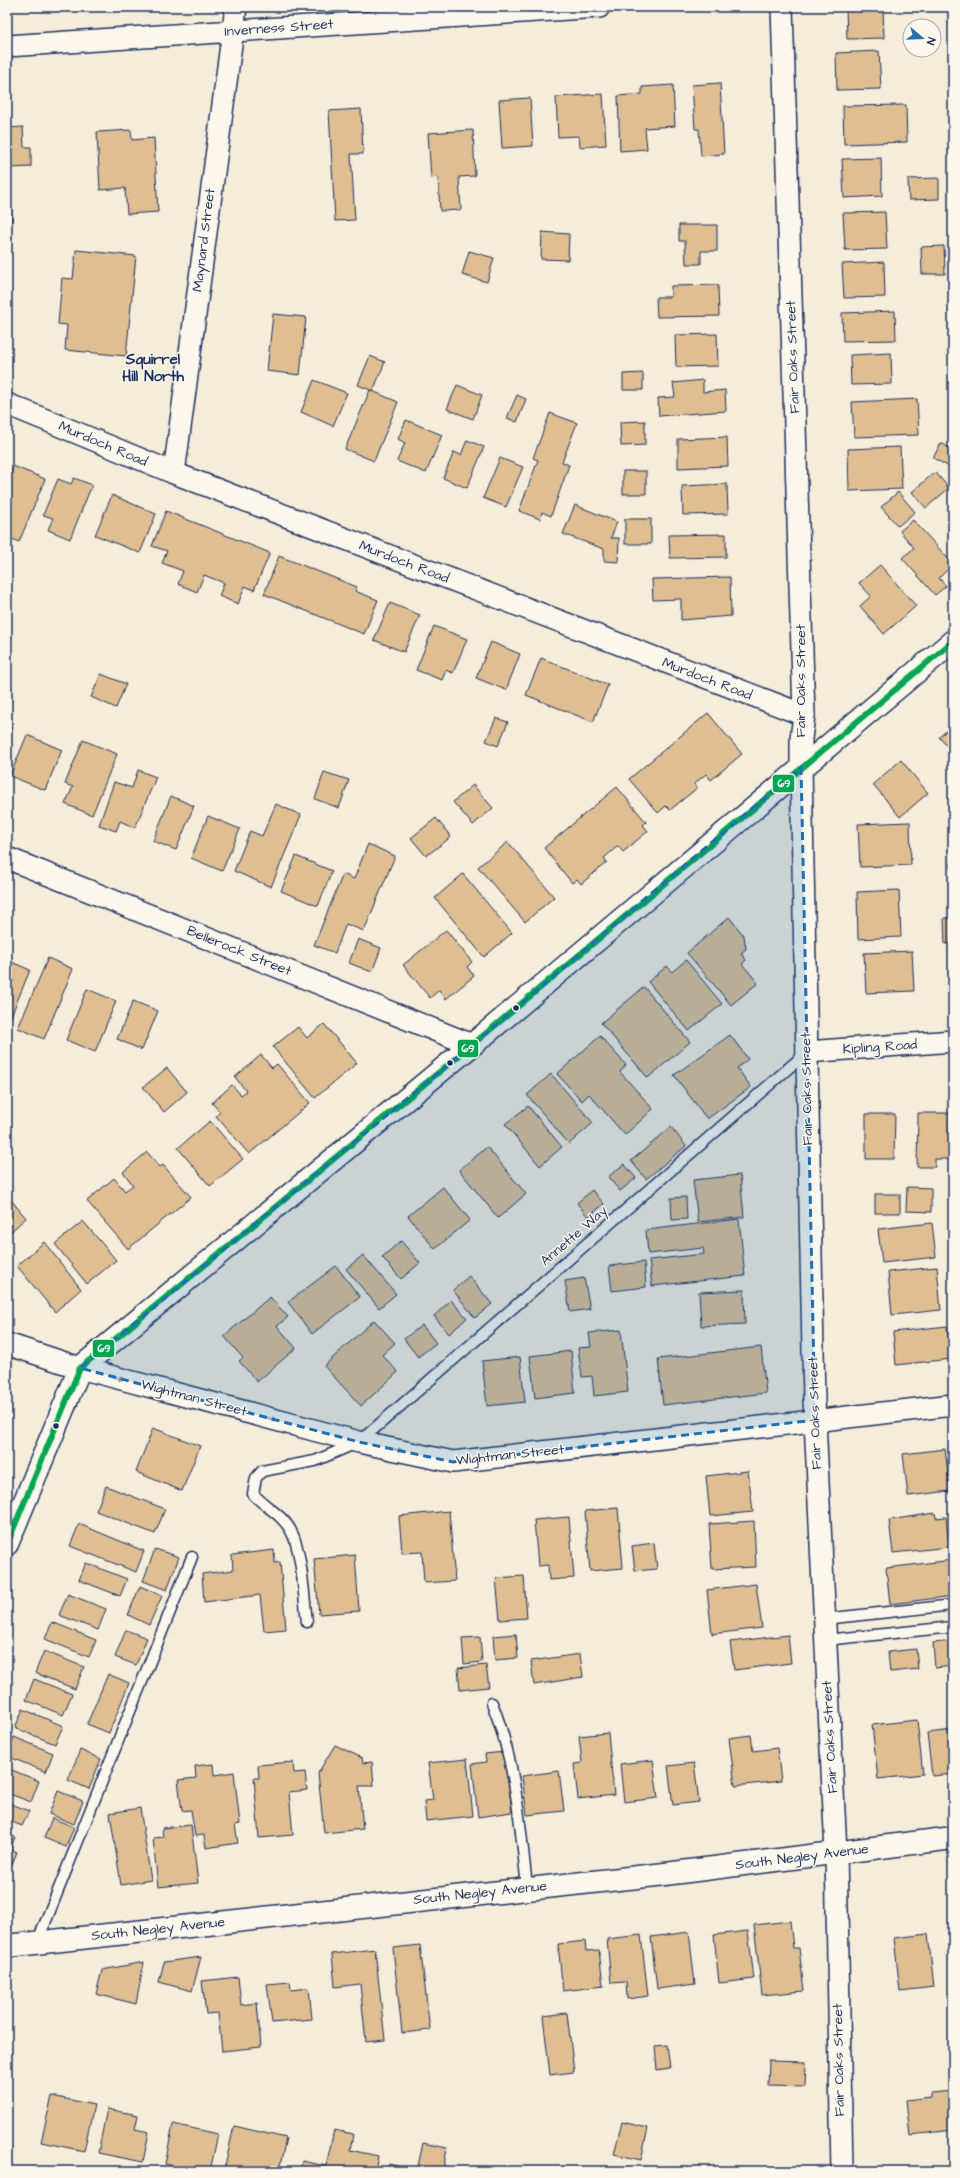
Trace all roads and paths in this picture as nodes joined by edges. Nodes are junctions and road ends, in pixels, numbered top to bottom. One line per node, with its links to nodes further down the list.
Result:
1 (236, 7): 4 (street, Maynard Street)
2 (599, 7): 4 (street, Inverness Street)
3 (782, 7): 9 (street, Fair Oaks Street)
4 (233, 32): 5 (street, Inverness Street); 7 (street, Maynard Street)
5 (7, 46)
6 (7, 404): 7 (street, Murdoch Road)
7 (174, 473): 9 (street, Murdoch Road)
8 (953, 641): 10 (main road)
9 (804, 715): 10 (street, Fair Oaks Street)
10 (801, 767): 13 (main road); 14 (street, Fair Oaks Street)
11 (7, 858): 13 (street, Bellerock Street)
12 (953, 1042): 14 (street, Kipling Road)
13 (472, 1045): 16 (main road)
14 (807, 1052): 18 (street, Fair Oaks Street); 19 (lane, Annette Way)
15 (7, 1344): 16 (street, Wightman Street)
16 (80, 1368): 19 (street, Wightman Street, one-way to 19); 20 (main road)
17 (953, 1405): 18 (street, Wightman Street)
18 (815, 1420): 19 (street, Wightman Street, one-way to 18); 23 (street, Fair Oaks Street)
19 (359, 1442): 24 (lane, Annette Way)
20 (7, 1544)
21 (192, 1557): 31 (lane)
22 (953, 1605): 23 (lane)
23 (824, 1619): 26 (street, Fair Oaks Street)
24 (306, 1622)
25 (953, 1627): 26 (lane)
26 (825, 1640): 29 (street, Fair Oaks Street)
27 (492, 1703): 30 (lane)
28 (953, 1838): 29 (main road, South Negley Avenue)
29 (836, 1852): 30 (main road, South Negley Avenue); 33 (street, Fair Oaks Street)
30 (527, 1888): 31 (main road, South Negley Avenue)
31 (37, 1943): 32 (main road, South Negley Avenue)
32 (7, 1946)
33 (842, 2171)

